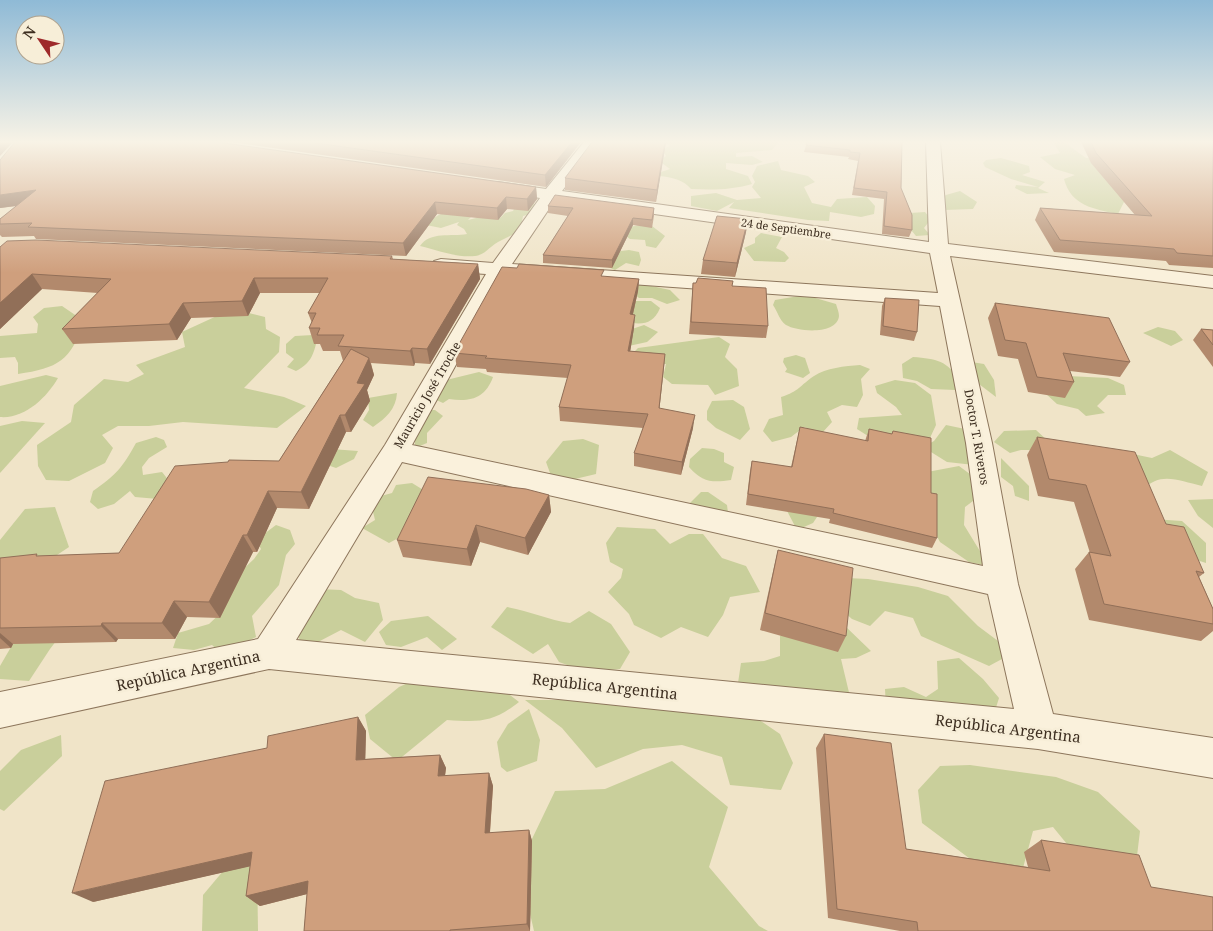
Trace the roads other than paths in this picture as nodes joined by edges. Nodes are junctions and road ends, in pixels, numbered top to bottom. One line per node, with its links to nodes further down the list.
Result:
1 (491, 185): 4 (street, 24 de Septiembre)
2 (557, 185): 4 (street, Mauricio José Troche)
3 (935, 185): 5 (street, Doctor T. Riveros)
4 (550, 194): 5 (street, 24 de Septiembre); 7 (street, Mauricio José Troche)
5 (939, 249): 8 (street, 24 de Septiembre); 9 (street, Doctor T. Riveros)
6 (420, 264): 7 (street)
7 (500, 268): 9 (street); 10 (street, Mauricio José Troche)
8 (1213, 282)
9 (950, 300): 11 (street, Doctor T. Riveros)
10 (395, 450): 11 (street); 12 (street, Mauricio José Troche)
11 (1002, 584): 14 (street, Doctor T. Riveros)
12 (269, 652): 13 (street, República Argentina); 14 (street, República Argentina)
13 (0, 710)
14 (1038, 730): 15 (street, República Argentina)
15 (1213, 758)

